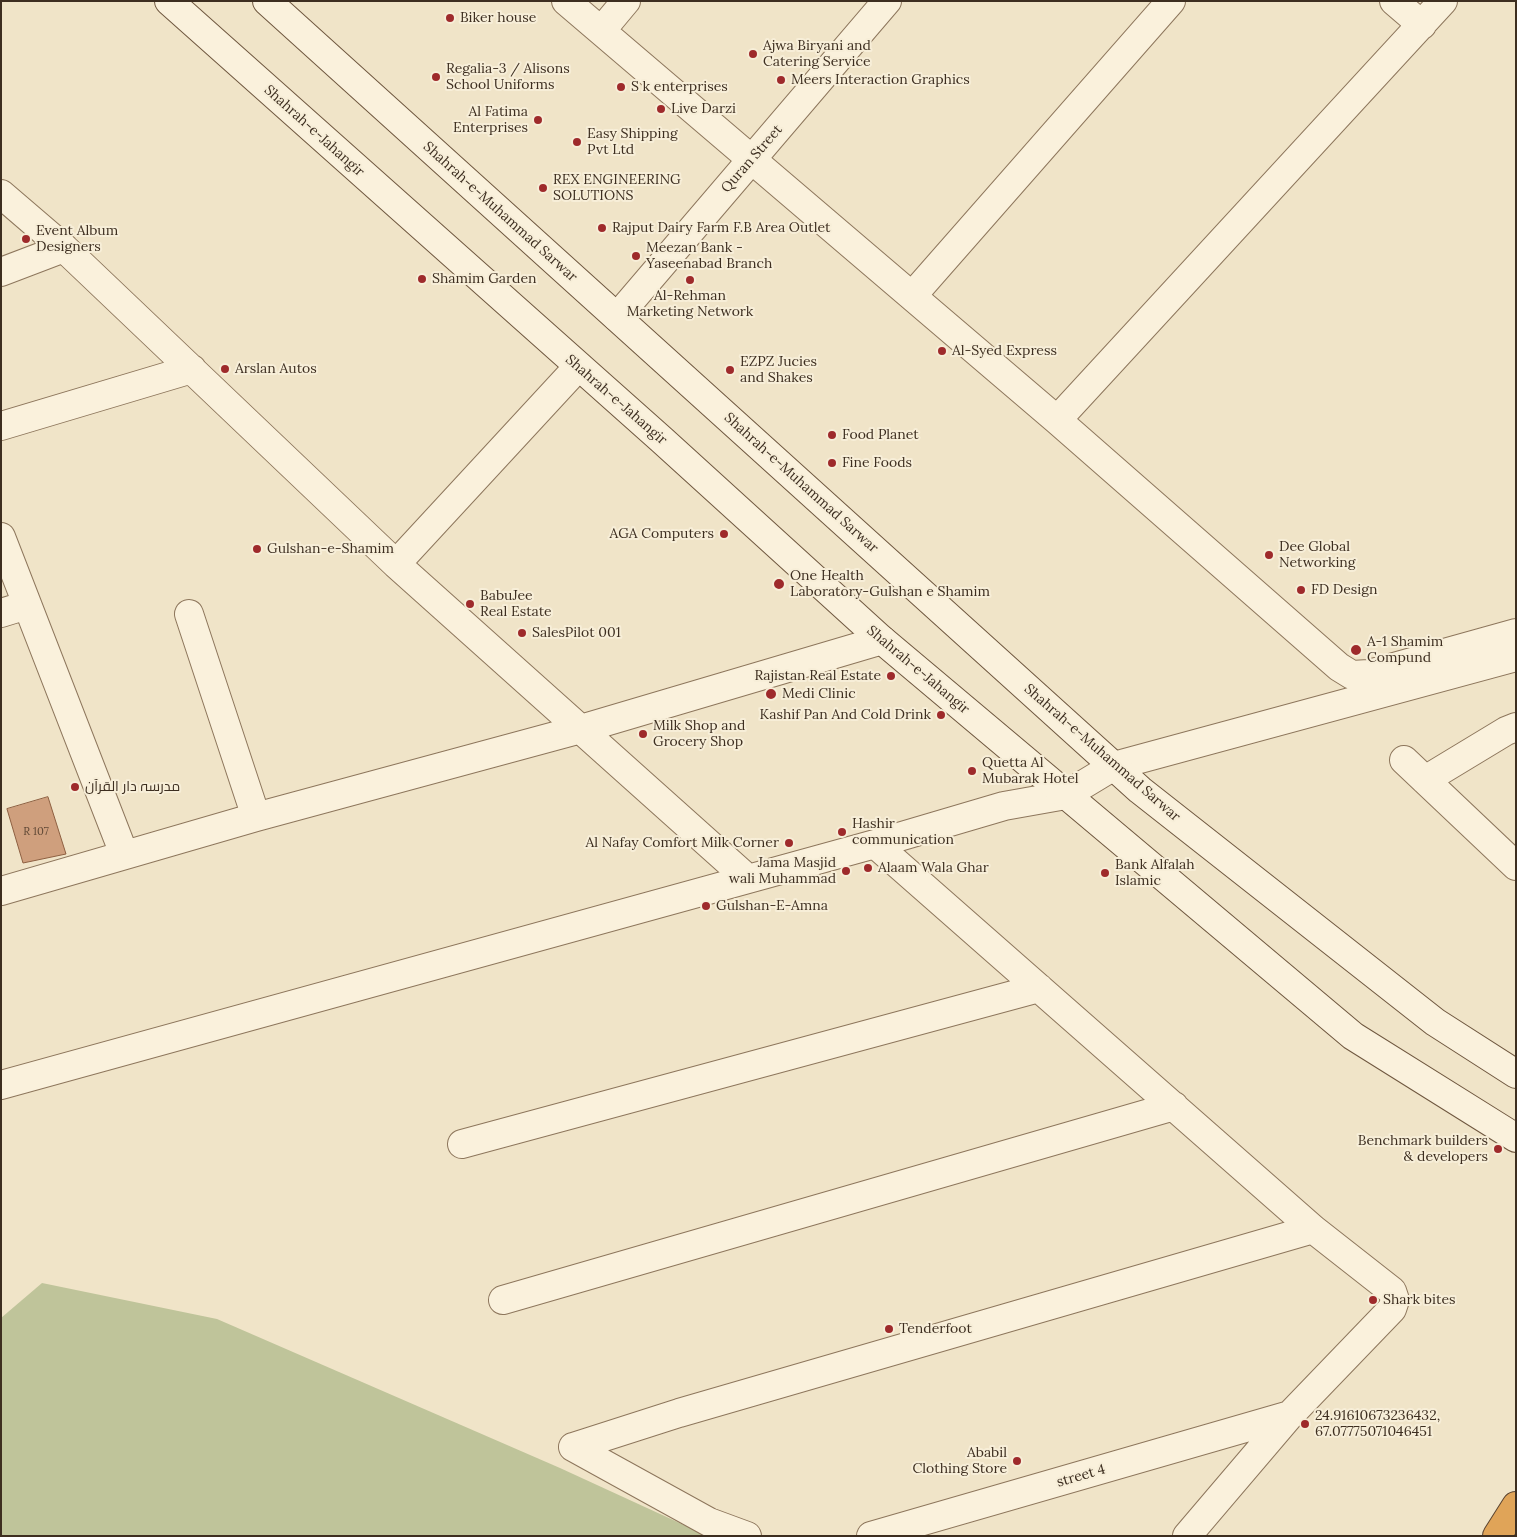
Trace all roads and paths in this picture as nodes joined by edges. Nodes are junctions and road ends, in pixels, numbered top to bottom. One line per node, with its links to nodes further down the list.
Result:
1 (169, 1): 17 (street, Shahrah-e-Jahangir)
2 (267, 1): 16 (street, Shahrah-e-Muhammad Sarwar)
3 (566, 1): 10 (street)
4 (626, 1): 10 (street)
5 (887, 1): 11 (street, Quran Street)
6 (1171, 1): 15 (street)
7 (1394, 1): 9 (street)
8 (1442, 1): 9 (street)
9 (1422, 26): 19 (street)
10 (601, 31): 11 (street)
11 (752, 159): 15 (street); 16 (street, Quran Street)
12 (1, 194): 13 (street)
13 (64, 248): 14 (street); 18 (street)
14 (1, 272)
15 (912, 296): 19 (street)
16 (617, 317): 31 (street, Shahrah-e-Muhammad Sarwar)
17 (578, 367): 22 (street); 26 (street, Shahrah-e-Jahangir)
18 (192, 369): 20 (street); 22 (street)
19 (1058, 420): 25 (street)
20 (1, 426)
21 (1, 537): 23 (street)
22 (396, 564): 29 (street)
23 (14, 609): 36 (street)
24 (188, 614): 34 (street)
25 (1516, 633)
26 (882, 640): 29 (street); 33 (street, Shahrah-e-Jahangir)
27 (1516, 657): 31 (street)
28 (1516, 727): 32 (street)
29 (581, 729): 34 (street); 38 (street)
30 (1404, 760): 32 (street)
31 (1114, 766): 33 (street); 41 (street, Shahrah-e-Muhammad Sarwar)
32 (1425, 780): 37 (street)
33 (1066, 795): 35 (street); 44 (street)
34 (256, 817): 36 (street)
35 (876, 844): 38 (street); 40 (street)
36 (124, 854): 39 (street)
37 (1516, 866)
38 (748, 879): 42 (street)
39 (1, 890)
40 (1039, 988): 43 (street); 45 (street)
41 (1516, 1074)
42 (1, 1086)
43 (1174, 1106): 46 (street); 47 (street)
44 (1516, 1138)
45 (462, 1144)
46 (1313, 1229): 48 (street); 50 (street)
47 (503, 1300)
48 (1290, 1415): 51 (street, street 4); 52 (street)
49 (1516, 1506): 53 (highway)
50 (747, 1536)
51 (871, 1536)
52 (1187, 1536)
53 (1497, 1536)

